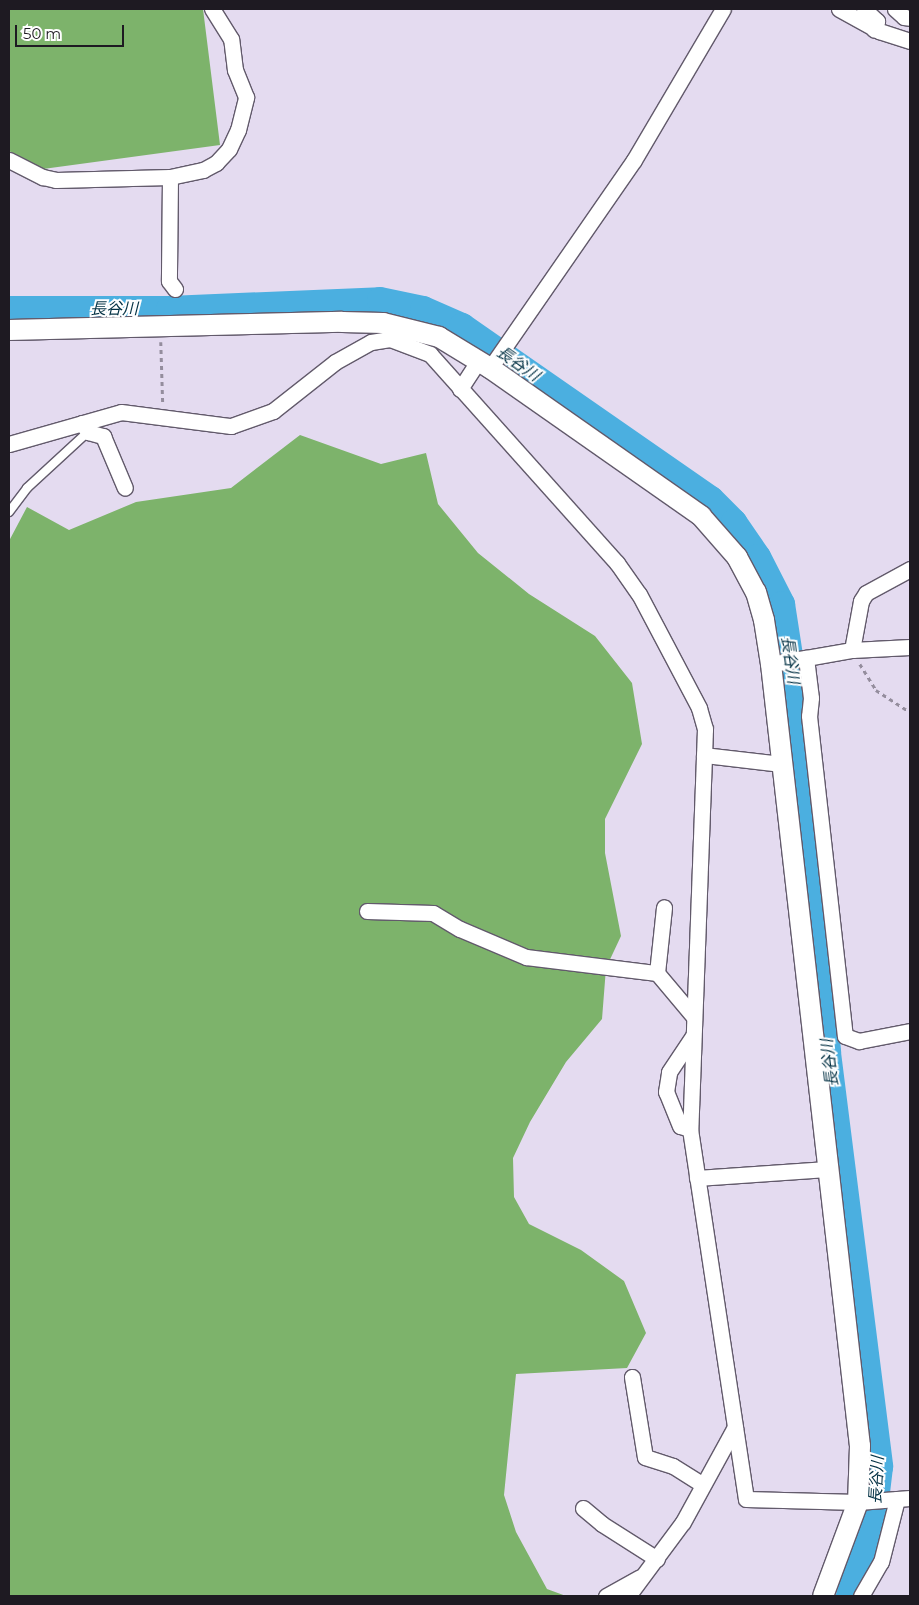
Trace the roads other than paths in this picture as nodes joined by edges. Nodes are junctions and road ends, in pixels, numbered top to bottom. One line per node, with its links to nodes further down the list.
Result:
1 (212, 9): 10 (street)
2 (723, 9): 13 (street)
3 (839, 9): 7 (street)
4 (864, 9): 7 (street)
5 (895, 9): 6 (street)
6 (910, 18)
7 (874, 29): 8 (street)
8 (910, 41)
9 (9, 160): 10 (street)
10 (170, 177): 11 (street)
11 (175, 289)
12 (9, 330): 13 (street)
13 (484, 364): 14 (street); 23 (street)
14 (460, 389): 15 (street); 24 (street)
15 (85, 428): 16 (street); 17 (street); 18 (lane)
16 (9, 444)
17 (125, 488)
18 (9, 512)
19 (910, 570): 21 (street)
20 (910, 647): 21 (street)
21 (849, 650): 22 (street)
22 (806, 658): 23 (street); 30 (street)
23 (770, 664): 25 (street)
24 (704, 755): 25 (street); 29 (street)
25 (782, 764): 33 (street)
26 (664, 907): 28 (street)
27 (367, 911): 28 (street)
28 (657, 973): 29 (street)
29 (694, 1017): 31 (street)
30 (910, 1031)
31 (693, 1036): 32 (street); 32 (street)
32 (690, 1129): 34 (street)
33 (827, 1169): 34 (street); 39 (street)
34 (697, 1178): 36 (street)
35 (632, 1377): 37 (street)
36 (735, 1427): 37 (street); 39 (street)
37 (702, 1484): 41 (street)
38 (904, 1499): 39 (street); 46 (street)
39 (858, 1502): 45 (street)
40 (583, 1508): 41 (street)
41 (657, 1559): 42 (street)
42 (644, 1575): 43 (street); 44 (street)
43 (606, 1596)
44 (628, 1596)
45 (823, 1596)
46 (860, 1596)

